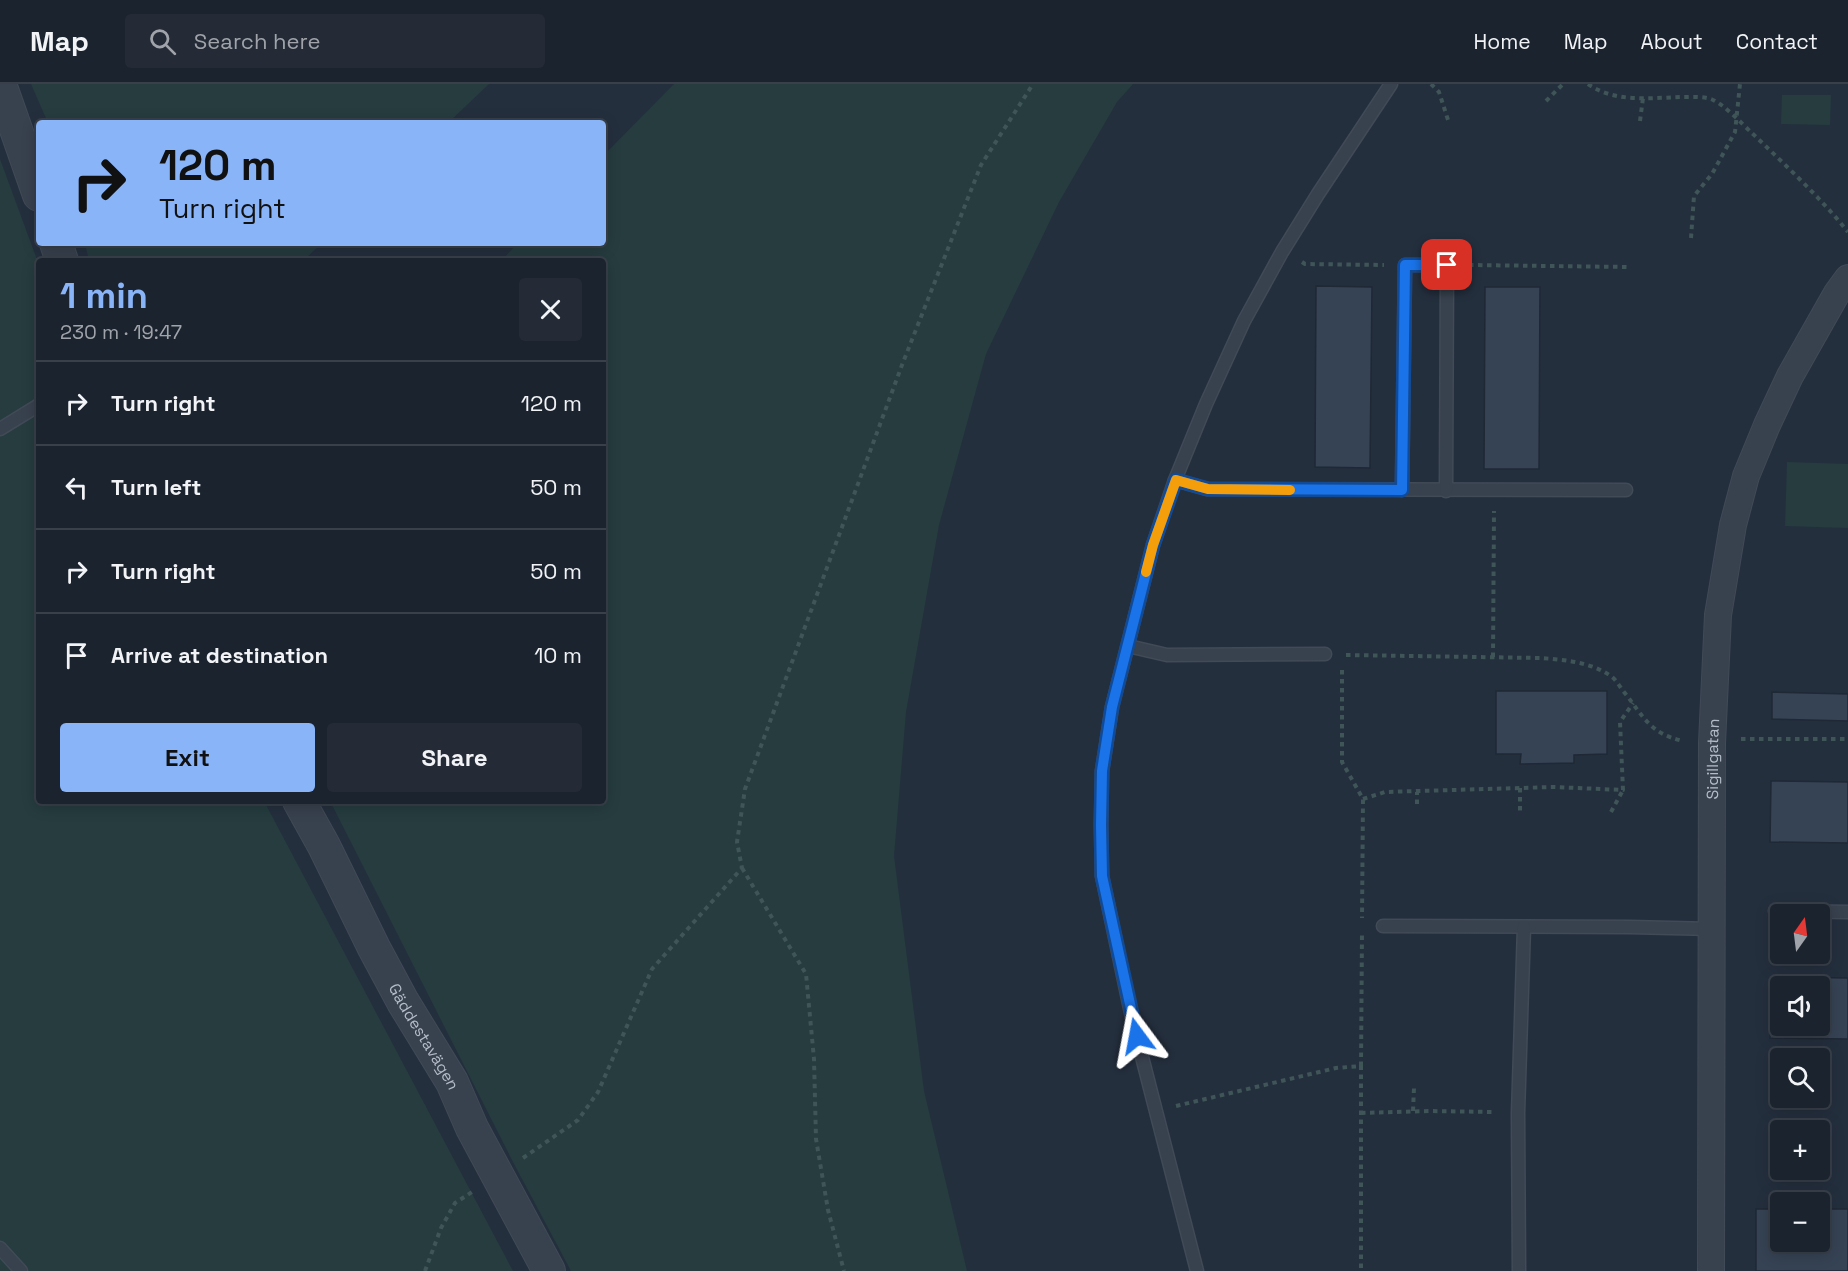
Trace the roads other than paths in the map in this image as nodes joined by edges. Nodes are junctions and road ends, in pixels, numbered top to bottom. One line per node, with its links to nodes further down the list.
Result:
1 (0, 84): 3 (street)
2 (1391, 84): 7 (lane)
3 (36, 186)
4 (1848, 278): 18 (street, Sigillgatan)
5 (36, 407): 6 (lane)
6 (0, 429)
7 (1176, 480): 8 (lane); 11 (lane)
8 (1402, 490): 9 (lane); 9 (lane)
9 (1446, 490): 10 (lane)
10 (1626, 490)
11 (1128, 646): 12 (lane); 22 (lane)
12 (1325, 654)
13 (301, 804): 21 (street, Gäddestavägen)
14 (1830, 912): 15 (lane)
15 (1848, 912)
16 (1383, 926): 17 (lane)
17 (1524, 927): 18 (lane); 23 (lane)
18 (1713, 929): 24 (street, Sigillgatan)
19 (0, 1248): 20 (lane)
20 (21, 1271)
21 (549, 1271)
22 (1197, 1271)
23 (1519, 1271)
24 (1711, 1271)

